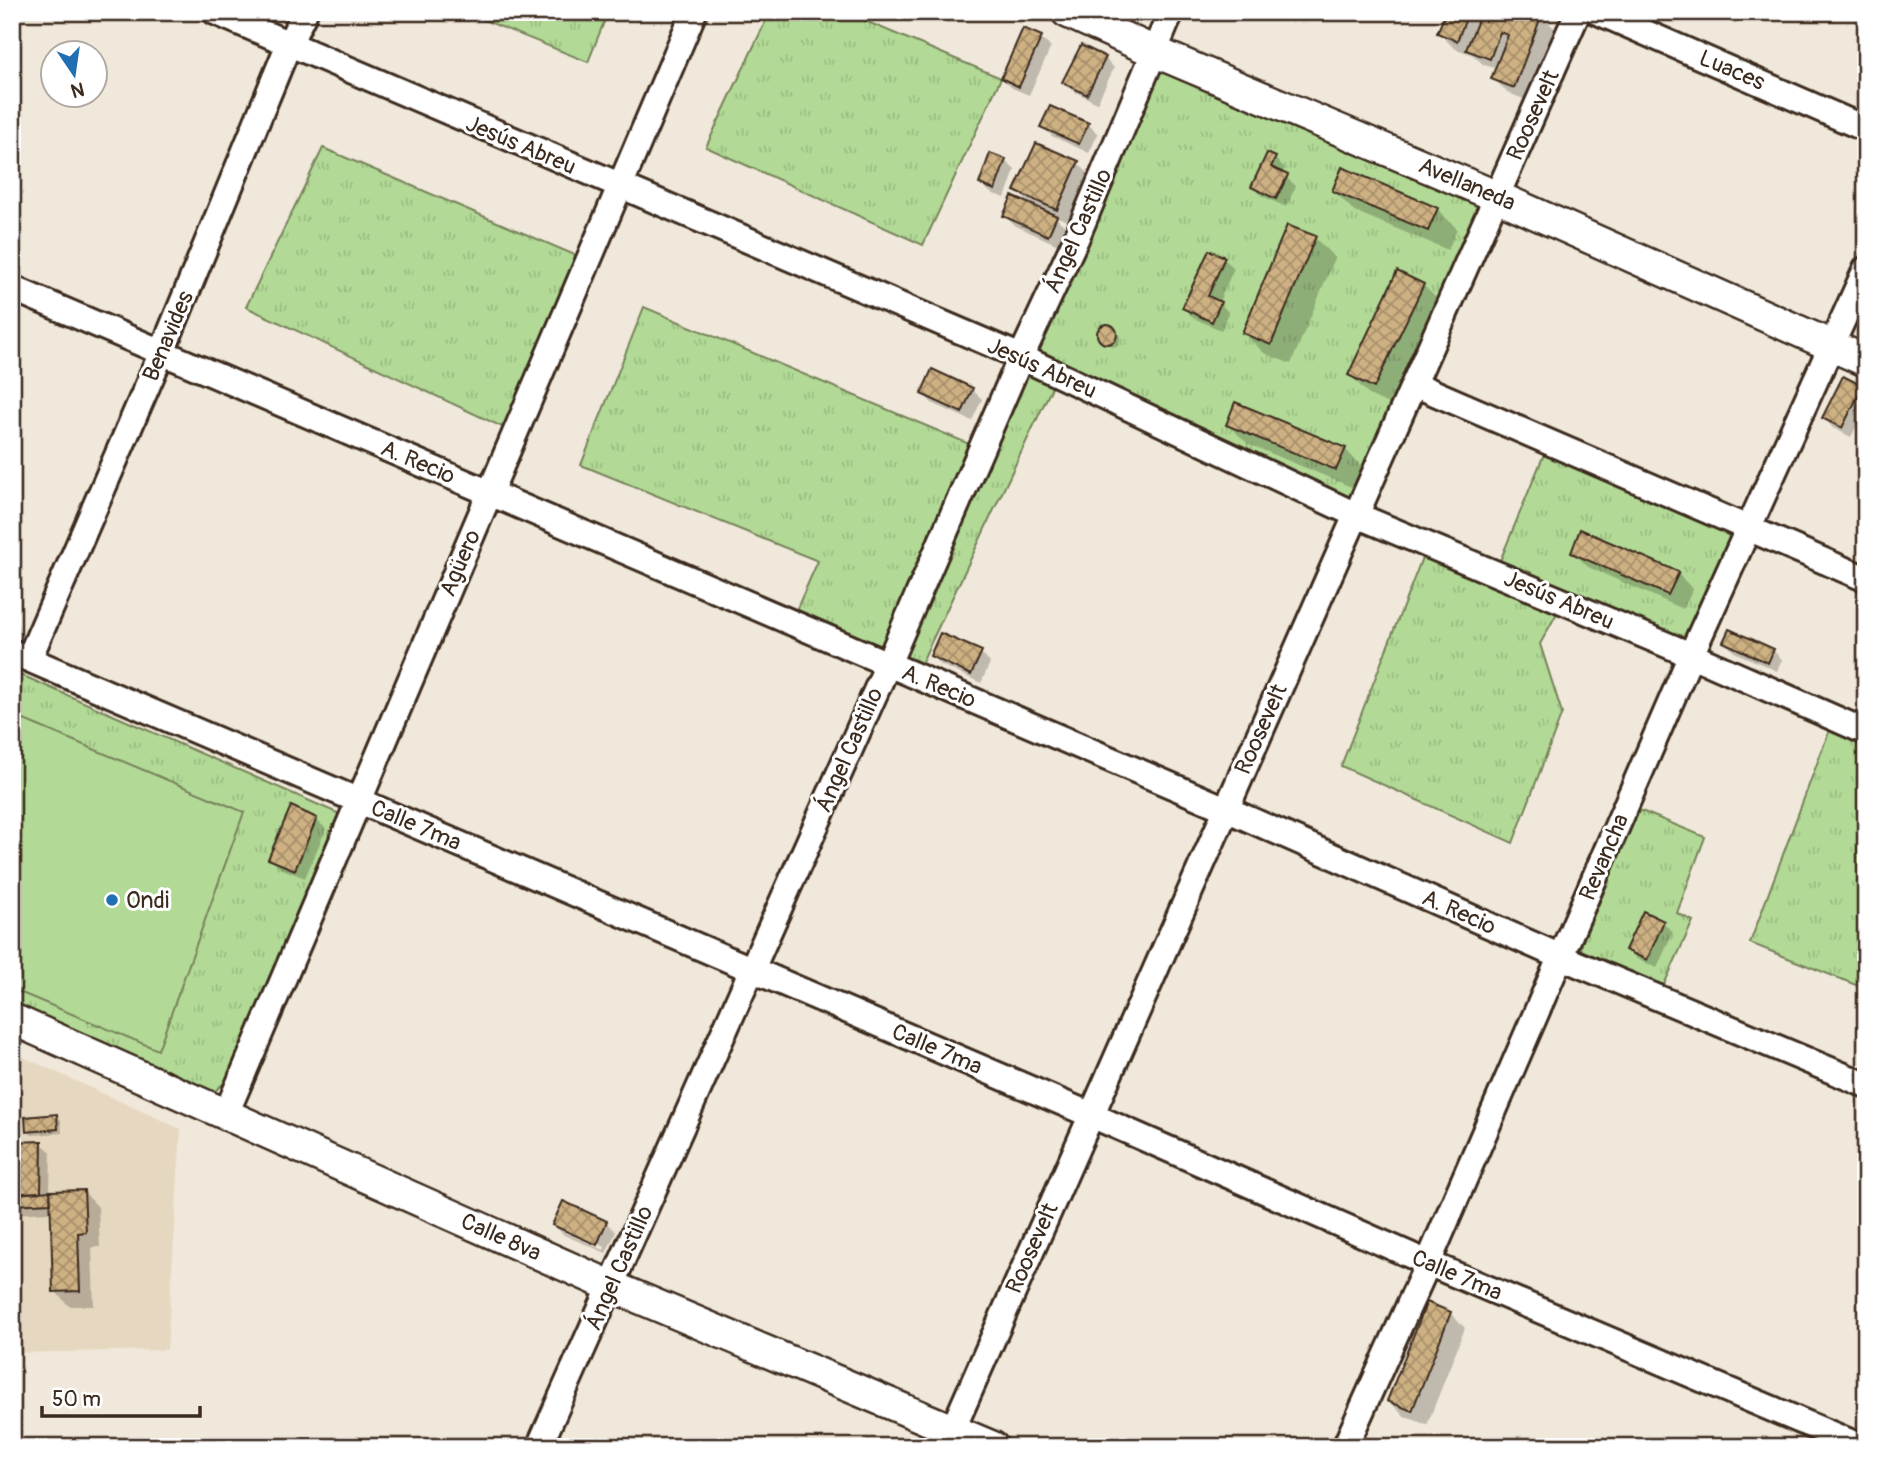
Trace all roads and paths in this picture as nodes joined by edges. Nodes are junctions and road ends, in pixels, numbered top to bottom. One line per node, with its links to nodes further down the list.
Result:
1 (215, 12): 8 (street, Jesús Abreu)
2 (304, 12): 8 (street, Benavides)
3 (694, 12): 11 (street, Agüero)
4 (1067, 12): 9 (street, Avellaneda)
5 (1171, 12): 9 (street, Ángel Castillo)
6 (1578, 12): 12 (street, Roosevelt)
7 (1598, 12): 10 (street, Luaces)
8 (288, 46): 11 (street, Jesús Abreu); 16 (street, Benavides)
9 (1153, 51): 12 (street, Avellaneda); 17 (street, Ángel Castillo)
10 (1866, 129)
11 (620, 187): 17 (street, Jesús Abreu); 20 (street, Agüero)
12 (1497, 197): 15 (street, Avellaneda); 19 (street, Roosevelt)
13 (1866, 268): 15 (street, Revancha)
14 (12, 288): 16 (street, A. Recio)
15 (1831, 346): 18 (street, Avellaneda); 22 (street, Revancha)
16 (162, 352): 20 (street, A. Recio); 25 (street, Benavides)
17 (1021, 357): 21 (street, Jesús Abreu); 26 (street, Ángel Castillo)
18 (1866, 361)
19 (1414, 384): 21 (street, Roosevelt); 22 (street)
20 (490, 493): 26 (street, A. Recio); 28 (street, Agüero)
21 (1356, 515): 24 (street, Jesús Abreu); 29 (street, Roosevelt)
22 (1749, 529): 23 (street); 24 (street, Revancha)
23 (1866, 579)
24 (1691, 655): 27 (street, Jesús Abreu); 30 (street, Revancha)
25 (20, 656): 28 (street, Calle 7ma)
26 (888, 664): 29 (street, A. Recio); 31 (street, Ángel Castillo)
27 (1866, 732)
28 (359, 801): 31 (street, Calle 7ma); 34 (street, Agüero)
29 (1226, 809): 30 (street, A. Recio); 35 (street, Roosevelt)
30 (1562, 957): 33 (street, A. Recio); 36 (street, Revancha)
31 (752, 970): 35 (street, Calle 7ma); 37 (street, Ángel Castillo)
32 (12, 1019): 34 (street, Calle 8va)
33 (1866, 1085)
34 (226, 1114): 37 (street, Calle 8va)
35 (1091, 1115): 36 (street, Calle 7ma); 38 (street, Roosevelt)
36 (1428, 1263): 41 (street, Revancha); 42 (street, Calle 7ma)
37 (611, 1286): 38 (street, Calle 8va); 39 (street, Ángel Castillo)
38 (949, 1438): 40 (street, Calle 8va)
39 (539, 1447)
40 (993, 1447)
41 (1345, 1447)
42 (1862, 1447)

